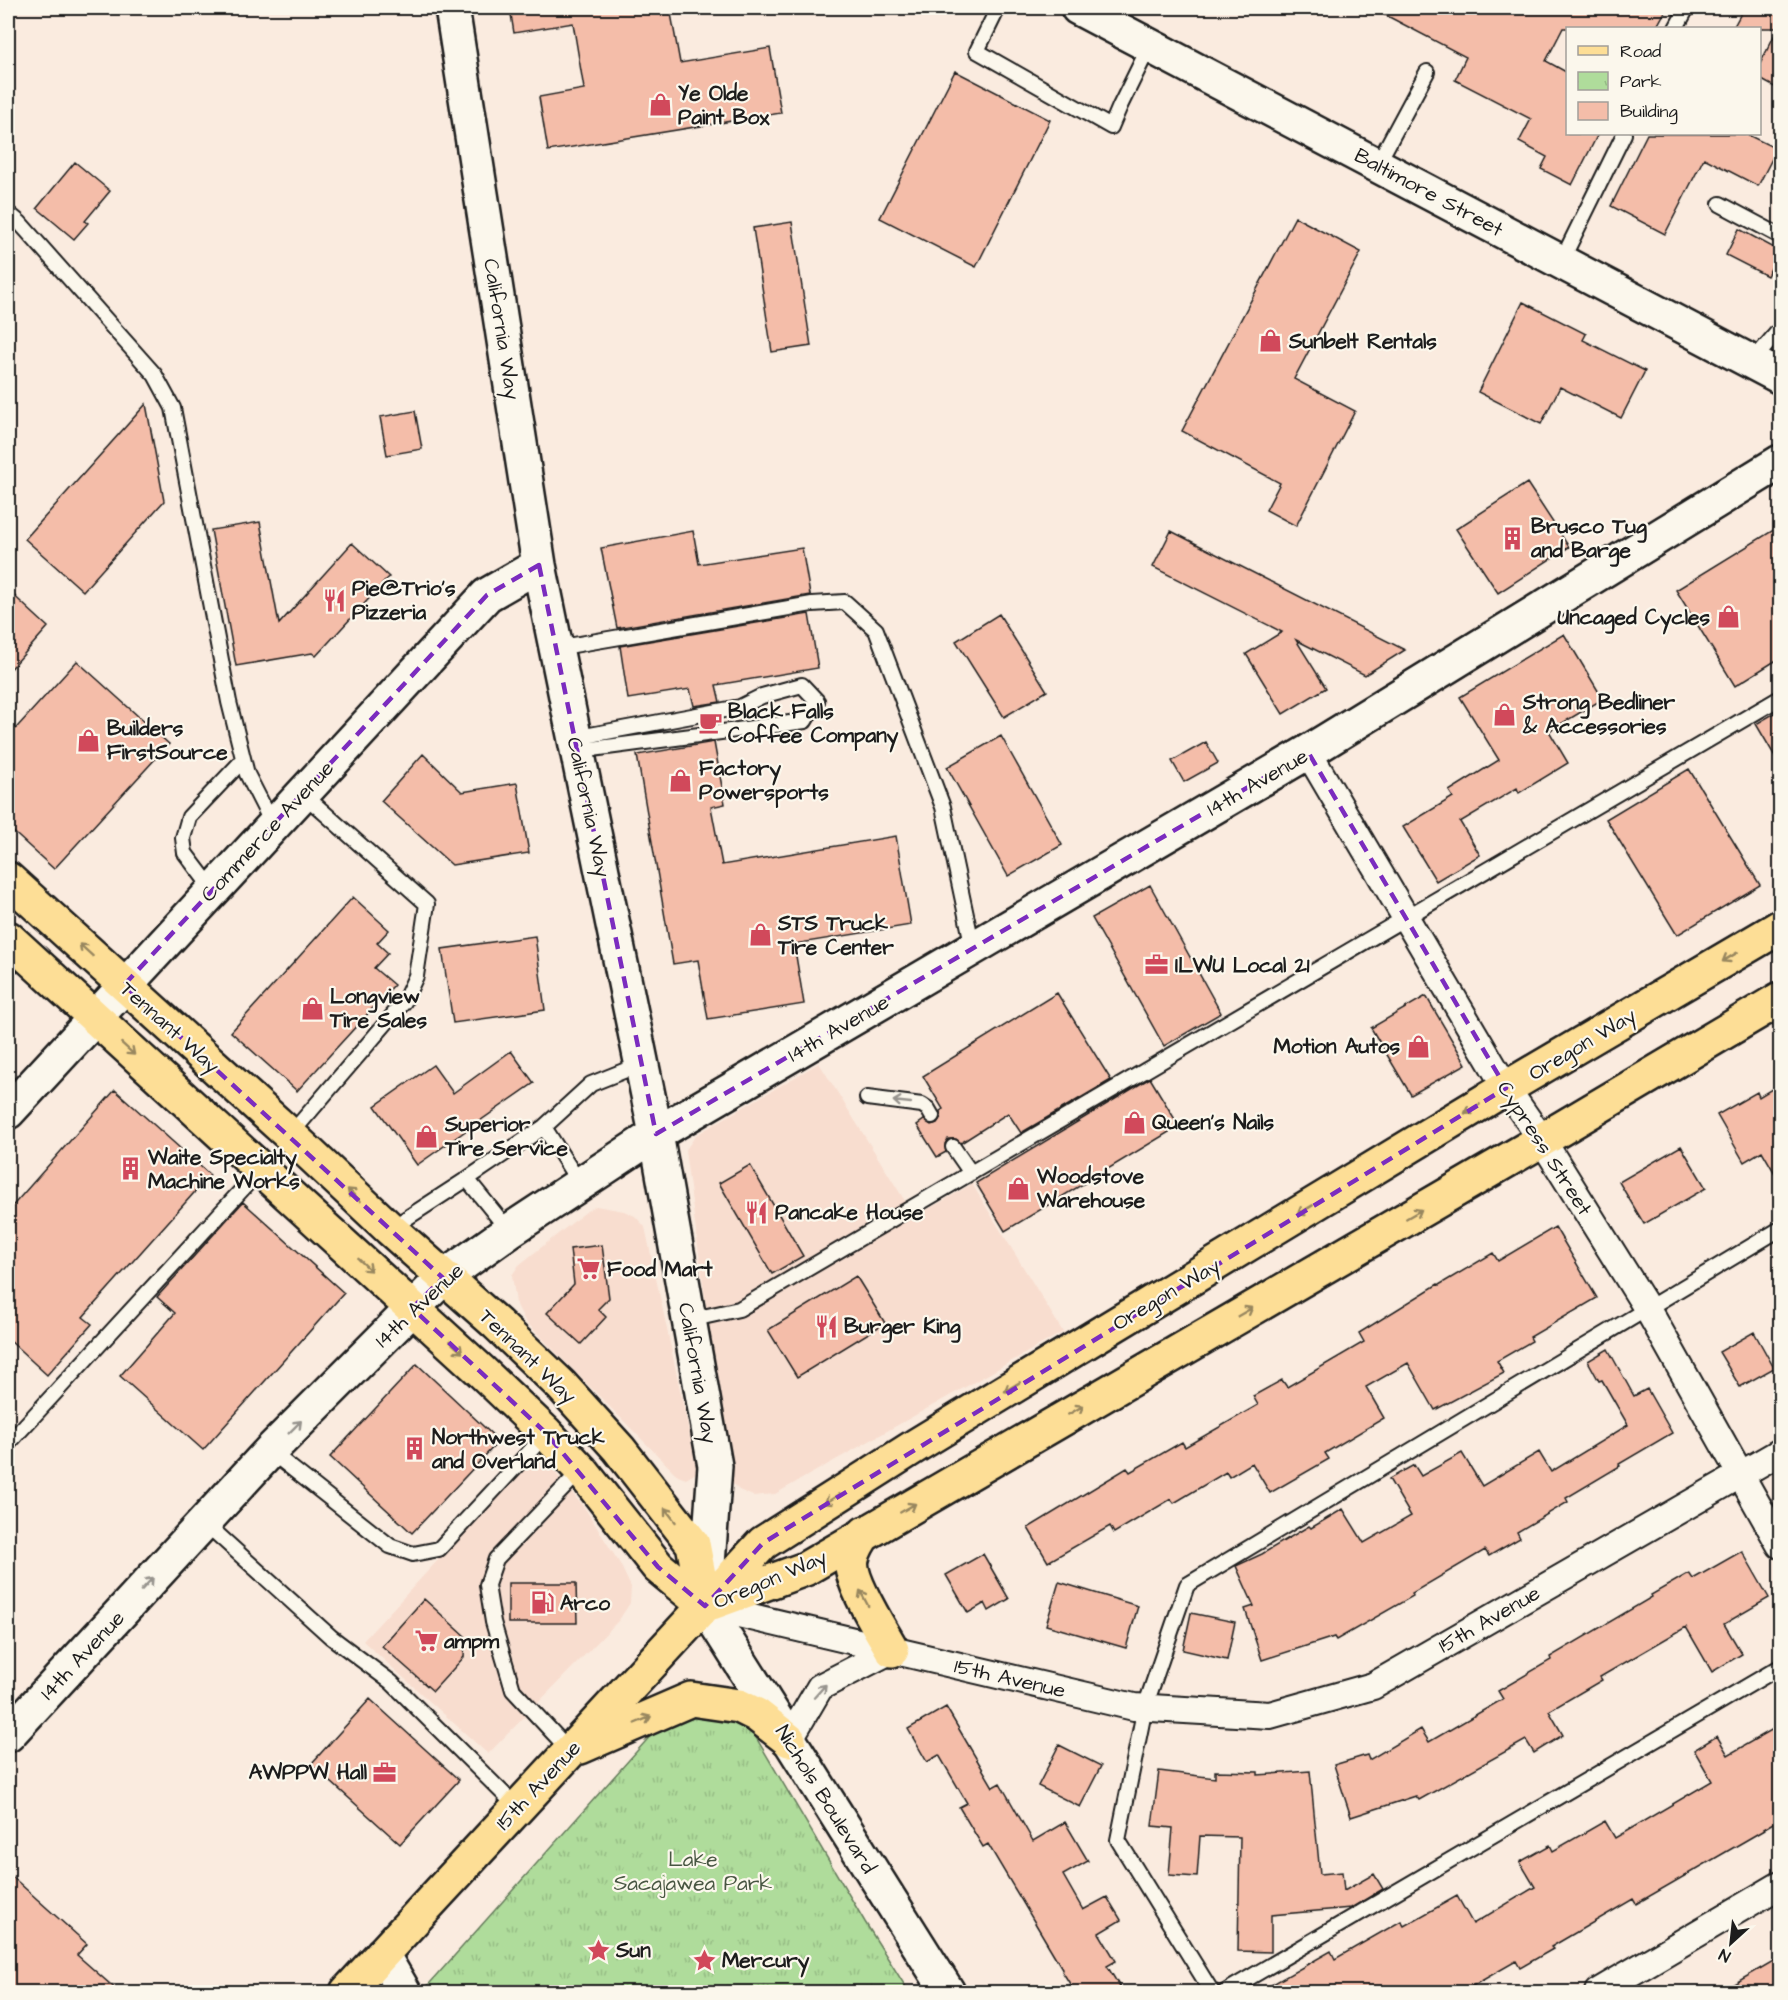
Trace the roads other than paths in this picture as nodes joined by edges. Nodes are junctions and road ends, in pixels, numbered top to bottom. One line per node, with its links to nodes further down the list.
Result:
1 (452, 8): 18 (street, California Way)
2 (998, 8): 6 (lane)
3 (1078, 8): 6 (street, Baltimore Street)
4 (1687, 8): 5 (lane)
5 (1677, 27)
6 (1150, 45): 9 (street, Baltimore Street)
7 (1427, 72): 9 (lane)
8 (1624, 135): 13 (lane)
9 (1377, 165): 13 (street, Baltimore Street)
10 (1720, 204): 12 (lane)
11 (8, 213): 23 (lane)
12 (1780, 236)
13 (1561, 262): 15 (street, Baltimore Street)
14 (1780, 329): 15 (lane)
15 (1752, 362): 16 (street, Baltimore Street)
16 (1780, 377)
17 (1780, 462): 22 (street, 14th Avenue)
18 (539, 565): 19 (street, California Way); 24 (street, Commerce Avenue)
19 (556, 648): 21 (street, California Way); 31 (lane)
20 (1780, 698): 28 (lane)
21 (576, 745): 21 (lane); 35 (street, California Way)
22 (1308, 752): 28 (street, Cypress Street); 31 (street, 14th Avenue)
23 (243, 759): 25 (lane); 27 (lane)
24 (302, 794): 25 (street, Commerce Avenue); 42 (lane)
25 (273, 825): 27 (street, Commerce Avenue)
26 (8, 879): 32 (main road, Tennant Way, one-way to 26)
27 (213, 890): 32 (street, Commerce Avenue)
28 (1406, 917): 36 (street, Cypress Street); 46 (lane)
29 (1780, 927): 36 (main road, Oregon Way, one-way to 36)
30 (8, 938): 34 (main road, Tennant Way)
31 (973, 948): 41 (street, 14th Avenue)
32 (124, 985): 34 (street, Commerce Avenue); 42 (main road, Tennant Way)
33 (1780, 999): 43 (main road, Oregon Way)
34 (94, 1017): 38 (street, Commerce Avenue); 45 (main road, Tennant Way, one-way to 45)
35 (642, 1064): 40 (lane); 41 (street, California Way)
36 (1506, 1088): 43 (street, Cypress Street); 65 (main road, Oregon Way, one-way to 65)
37 (867, 1098): 39 (lane, one-way to 37)
38 (8, 1112)
39 (932, 1116)
40 (544, 1127): 47 (lane); 48 (lane)
41 (656, 1134): 48 (street, 14th Avenue); 55 (street, California Way)
42 (290, 1136): 49 (main road, Tennant Way, one-way to 42)
43 (1542, 1140): 54 (street, Cypress Street); 63 (main road, Oregon Way, one-way to 43)
44 (953, 1147): 46 (lane)
45 (261, 1169): 53 (main road, Tennant Way, one-way to 53); 57 (lane)
46 (971, 1173): 55 (lane)
47 (467, 1179): 49 (lane); 51 (lane)
48 (580, 1184): 51 (street, 14th Avenue)
49 (390, 1229): 52 (main road, Tennant Way)
50 (1780, 1229): 54 (lane)
51 (509, 1231): 52 (street, 14th Avenue)
52 (443, 1278): 53 (street, 14th Avenue); 65 (main road, Tennant Way, one-way to 52)
53 (412, 1308): 56 (main road, Tennant Way, one-way to 56); 58 (street, 14th Avenue, one-way to 53)
54 (1647, 1308): 61 (street, Cypress Street); 68 (lane)
55 (689, 1320): 65 (street, California Way)
56 (546, 1433): 58 (lane); 60 (main road, Tennant Way)
57 (8, 1444)
58 (270, 1451): 62 (street, 14th Avenue)
59 (1780, 1452): 61 (street, 15th Avenue)
60 (581, 1470): 65 (main road, Tennant Way); 71 (lane)
61 (1740, 1476): 64 (street, Cypress Street); 68 (street, 15th Avenue)
62 (204, 1522): 69 (street, 14th Avenue, one-way to 62); 72 (lane)
63 (865, 1533): 65 (main road, Oregon Way); 66 (main road, one-way to 63)
64 (1780, 1545)
65 (705, 1606): 66 (street, 15th Avenue); 70 (street, Nichols Boulevard); 71 (main road, 15th Avenue)
66 (892, 1650): 68 (street, 15th Avenue); 70 (street, one-way to 66)
67 (1780, 1668): 79 (lane)
68 (1145, 1707): 78 (lane)
69 (8, 1735)
70 (789, 1740): 71 (main road, one-way to 70); 77 (street, Nichols Boulevard)
71 (570, 1751): 72 (main road, 15th Avenue)
72 (517, 1808): 74 (main road, 15th Avenue)
73 (1780, 1885): 80 (street)
74 (382, 1954): 75 (main road, 15th Avenue); 76 (street)
75 (347, 1992)
76 (404, 1992)
77 (948, 1992)
78 (1212, 1992)
79 (1225, 1992)
80 (1598, 1992)

